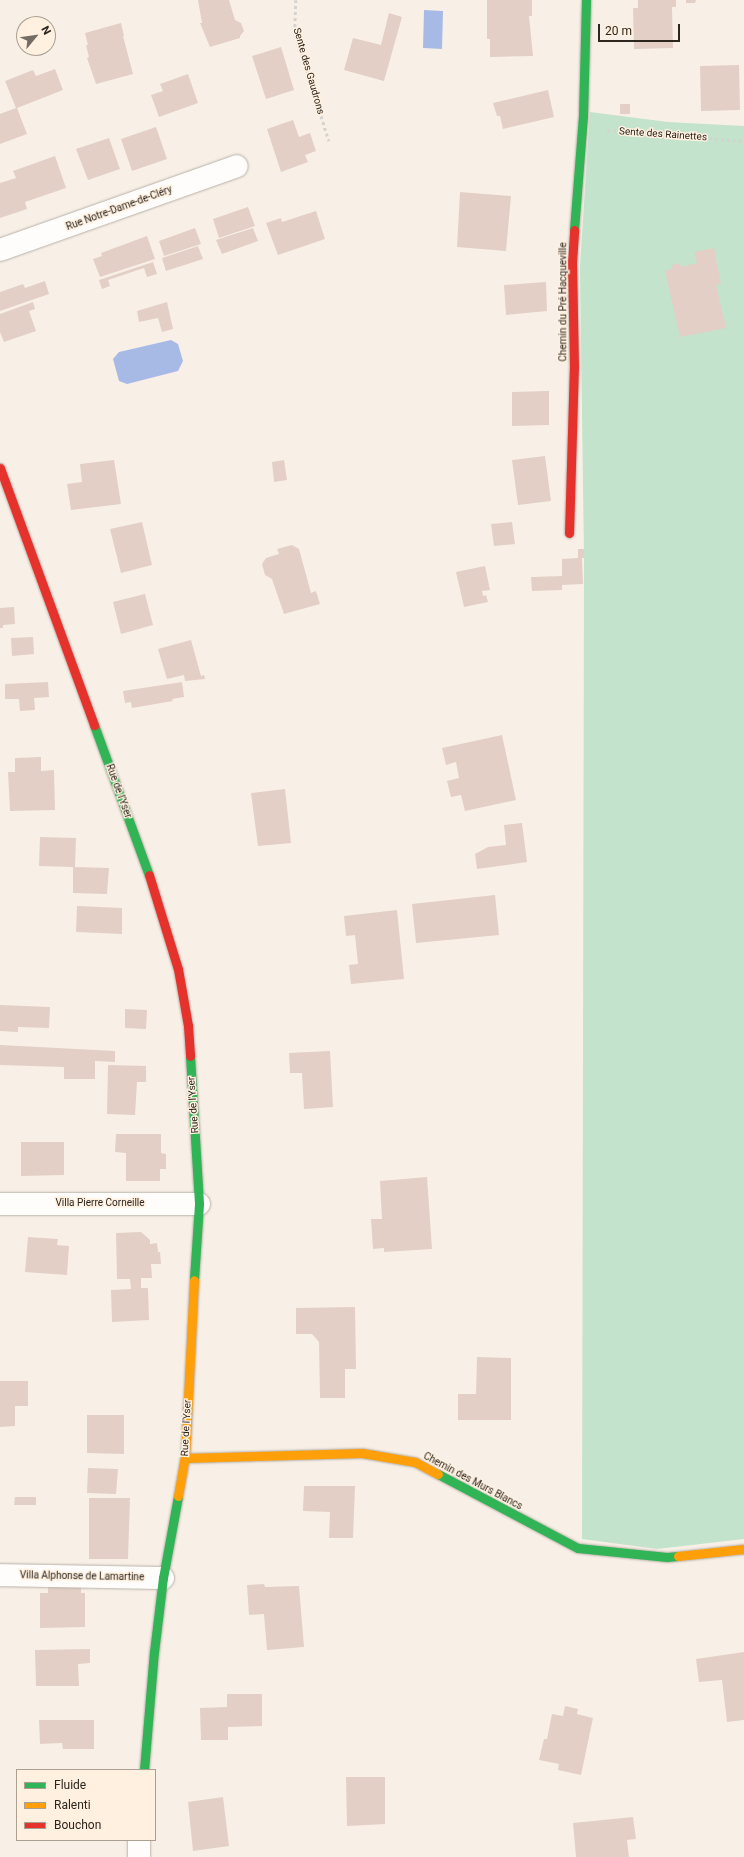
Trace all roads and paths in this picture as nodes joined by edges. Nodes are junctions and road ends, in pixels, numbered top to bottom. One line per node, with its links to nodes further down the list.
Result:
1 (296, 0): 4 (path, Sente des Gaudrons)
2 (586, 0): 3 (street, Chemin du Pré Hacqueville)
3 (582, 128): 5 (path, Sente des Rainettes); 9 (street, Chemin du Pré Hacqueville)
4 (330, 140)
5 (744, 140)
6 (237, 166): 7 (street, Rue Notre-Dame-de-Cléry)
7 (0, 250)
8 (0, 468): 11 (street, Rue de l'Yser)
9 (569, 533)
10 (0, 1204): 11 (street, Villa Pierre Corneille)
11 (199, 1204): 12 (street, Rue de l'Yser)
12 (185, 1458): 13 (street, Chemin des Murs Blancs); 15 (street, Rue de l'Yser)
13 (744, 1549)
14 (0, 1575): 15 (street, Villa Alphonse de Lamartine)
15 (163, 1578): 16 (street, Rue de l'Yser)
16 (144, 1769)
17 (139, 1841): 18 (street)
18 (139, 1857)

